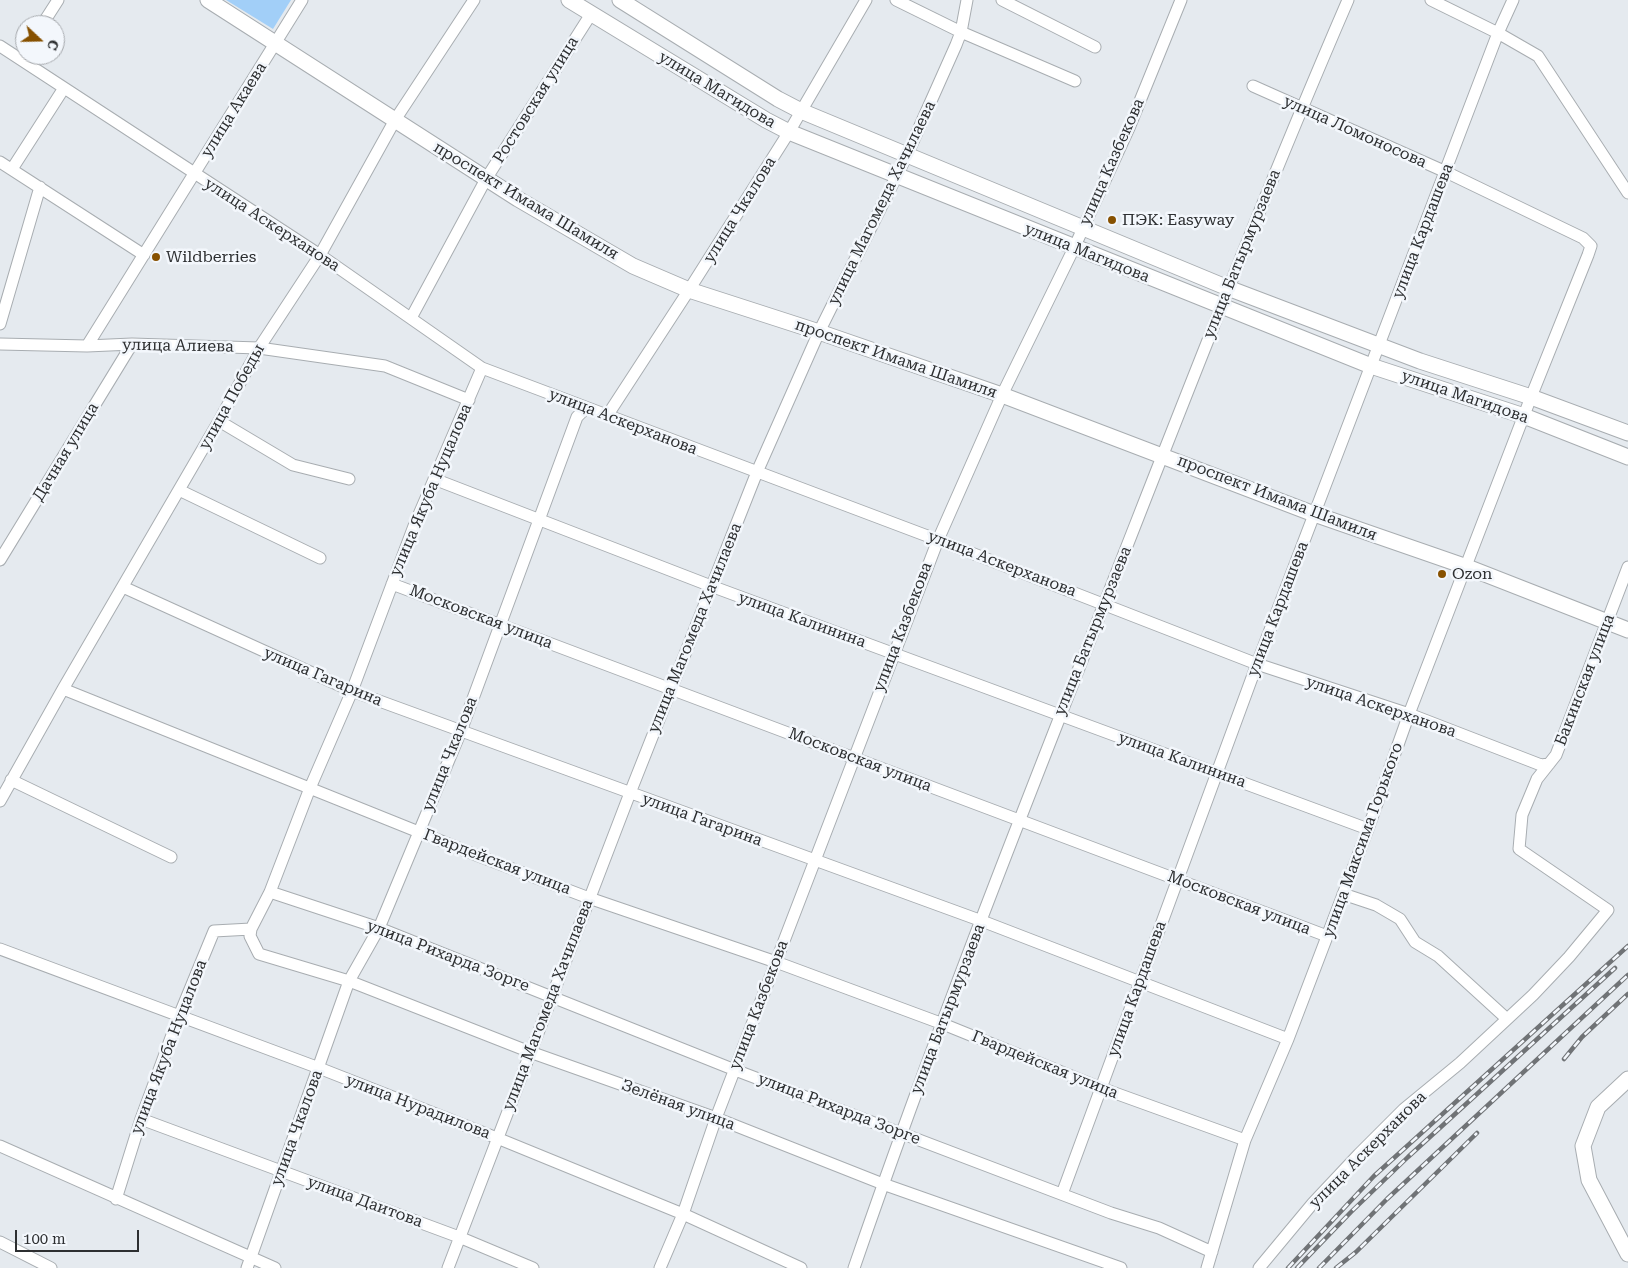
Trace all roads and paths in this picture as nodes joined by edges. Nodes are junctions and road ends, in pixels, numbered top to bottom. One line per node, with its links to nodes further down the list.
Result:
1 (58, 0): 16 (street)
2 (208, 0): 19 (main road, проспект Имама Шамиля)
3 (302, 0): 19 (street, улица Акаева)
4 (474, 0): 29 (street, улица Победы)
5 (569, 0): 15 (main road, улица Магидова)
6 (620, 0): 28 (main road, улица Магидова)
7 (866, 0): 28 (street, улица Чкалова)
8 (896, 0): 17 (street)
9 (968, 0): 17 (street, улица Магомеда Хачилаева)
10 (1002, 0): 21 (street)
11 (1181, 0): 40 (street, улица Казбекова)
12 (1348, 0): 27 (street, улица Батырмурзаева)
13 (1432, 0): 18 (street)
14 (1513, 0): 18 (street, улица Кардашева)
15 (591, 14): 30 (main road, улица Магидова); 37 (street, Ростовская улица)
16 (48, 15)
17 (961, 32): 24 (street); 31 (street, улица Магомеда Хачилаева)
18 (1498, 32): 34 (street, улица Кардашева); 39 (street)
19 (275, 43): 29 (main road, проспект Имама Шамиля); 35 (street, улица Акаева)
20 (0, 46): 22 (street, улица Аскерханова)
21 (1095, 47)
22 (15, 52)
23 (35, 65): 26 (street, улица Аскерханова)
24 (1075, 81)
25 (1252, 86): 27 (street, улица Ломоносова)
26 (64, 88): 33 (street); 35 (street, улица Аскерханова)
27 (1302, 107): 34 (street, улица Ломоносова); 45 (street, улица Батырмурзаева)
28 (801, 111): 30 (street, улица Чкалова); 31 (main road, улица Магидова)
29 (395, 120): 37 (main road, проспект Имама Шамиля); 44 (street, улица Победы)
30 (789, 132): 36 (main road, улица Магидова); 46 (street, улица Чкалова)
31 (907, 155): 36 (street, улица Магомеда Хачилаева); 40 (main road, улица Магидова)
32 (0, 162): 33 (street)
33 (12, 169): 38 (street)
34 (1446, 172): 41 (street, улица Ломоносова); 54 (street, улица Кардашева)
35 (194, 174): 43 (street, улица Акаева); 44 (street, улица Аскерханова)
36 (897, 176): 42 (main road, улица Магидова); 50 (street, улица Магомеда Хачилаева)
37 (486, 179): 46 (main road, проспект Имама Шамиля); 48 (street, Ростовская улица)
38 (40, 187): 43 (street); 49 (street)
39 (1628, 193)
40 (1083, 228): 42 (street, улица Казбекова); 45 (main road, улица Магидова)
41 (1591, 246): 59 (street, улица Максима Горького)
42 (1074, 248): 47 (main road, улица Магидова); 58 (street, улица Казбекова)
43 (144, 255): 53 (street, улица Акаева)
44 (320, 255): 48 (street, улица Аскерханова); 55 (street, улица Победы)
45 (1228, 288): 47 (street, улица Батырмурзаева); 54 (main road, улица Магидова)
46 (689, 290): 50 (main road, проспект Имама Шамиля); 62 (street, улица Чкалова)
47 (1221, 306): 56 (main road, улица Магидова); 66 (street, улица Батырмурзаева)
48 (411, 318): 57 (street, улица Аскерханова)
49 (0, 324)
50 (819, 332): 58 (main road, проспект Имама Шамиля); 68 (street, улица Магомеда Хачилаева)
51 (0, 344): 53 (street, улица Алиева)
52 (132, 344): 53 (street, улица Алиева); 55 (street, улица Алиева); 76 (street, Дачная улица)
53 (87, 346)
54 (1379, 346): 56 (street, улица Кардашева); 59 (main road, улица Магидова)
55 (259, 348): 60 (street, улица Алиева); 64 (street, улица Победы)
56 (1371, 366): 63 (main road, улица Магидова); 72 (street, улица Кардашева)
57 (482, 368): 60 (street, улица Якуба Нуцалова); 61 (street, улица Аскерханова)
58 (1002, 395): 66 (main road, проспект Имама Шамиля); 74 (street, улица Казбекова)
59 (1531, 397): 63 (street, улица Максима Горького); 65 (main road, улица Магидова)
60 (469, 400): 70 (street, улица Якуба Нуцалова)
61 (586, 408): 62 (street, улица Аскерханова); 73 (street, улица Чкалова)
62 (607, 416): 68 (street, улица Аскерханова)
63 (1524, 416): 67 (main road, улица Магидова); 77 (street, улица Максима Горького)
64 (219, 422): 69 (street); 71 (street, улица Победы)
65 (1628, 434)
66 (1162, 454): 72 (main road, проспект Имама Шамиля); 82 (street, улица Батырмурзаева)
67 (1628, 457)
68 (757, 472): 74 (street, улица Аскерханова); 80 (street, улица Магомеда Хачилаева)
69 (349, 479)
70 (434, 479): 73 (street, улица Калинина); 79 (street, улица Якуба Нуцалова)
71 (179, 490): 75 (street); 81 (street, улица Победы)
72 (1314, 514): 77 (main road, проспект Имама Шамиля); 87 (street, улица Кардашева)
73 (539, 519): 80 (street, улица Калинина); 84 (street, улица Чкалова)
74 (938, 540): 82 (street, улица Аскерханова); 86 (street, улица Казбекова)
75 (320, 558)
76 (0, 560)
77 (1467, 567): 83 (main road, проспект Имама Шамиля); 91 (street, улица Максима Горького)
78 (1628, 567): 83 (street, Бакинская улица)
79 (392, 584): 84 (street, Московская улица); 90 (street, улица Якуба Нуцалова)
80 (711, 586): 86 (street, улица Калинина); 89 (street, улица Магомеда Хачилаева)
81 (122, 587): 88 (street, улица Победы); 90 (street, улица Гагарина)
82 (1104, 604): 87 (street, улица Аскерханова); 92 (street, улица Батырмурзаева)
83 (1607, 622): 85 (main road, проспект Имама Шамиля); 95 (street, Бакинская улица)
84 (500, 624): 89 (street, Московская улица); 93 (street, улица Чкалова)
85 (1628, 630)
86 (893, 654): 92 (street, улица Калинина); 94 (street, улица Казбекова)
87 (1257, 664): 91 (street, улица Аскерханова); 96 (street, улица Кардашева)
88 (63, 689): 97 (street, улица Победы); 98 (street, Гвардейская улица)
89 (671, 689): 94 (street, Московская улица); 99 (street, улица Магомеда Хачилаева)
90 (352, 691): 93 (street, улица Гагарина); 98 (street, улица Якуба Нуцалова)
91 (1410, 714): 95 (street, улица Аскерханова); 102 (street, улица Максима Горького)
92 (1060, 716): 96 (street, улица Калинина); 101 (street, улица Батырмурзаева)
93 (461, 731): 99 (street, улица Гагарина); 103 (street, улица Чкалова)
94 (853, 757): 101 (street, Московская улица); 105 (street, улица Казбекова)
95 (1550, 764): 120 (street, улица Аскерханова)
96 (1217, 773): 102 (street, улица Калинина); 106 (street, улица Кардашева)
97 (11, 780): 100 (street, улица Победы); 104 (street)
98 (310, 788): 103 (street, Гвардейская улица); 107 (street, улица Якуба Нуцалова)
99 (630, 793): 105 (street, улица Гагарина); 109 (street, улица Магомеда Хачилаева)
100 (0, 801)
101 (1020, 820): 106 (street, Московская улица); 110 (street, улица Батырмурзаева)
102 (1368, 829): 108 (street, улица Максима Горького)
103 (418, 832): 109 (street, Гвардейская улица); 111 (street, улица Чкалова)
104 (171, 857)
105 (814, 860): 110 (street, улица Гагарина); 115 (street, улица Казбекова)
106 (1177, 880): 113 (street, Московская улица); 117 (street, улица Кардашева)
107 (270, 892): 111 (street, улица Рихарда Зорге); 112 (street, улица Якуба Нуцалова)
108 (1343, 894): 113 (street, улица Максима Горького); 120 (street)
109 (589, 898): 115 (street, Гвардейская улица); 118 (street, улица Магомеда Хачилаева)
110 (982, 921): 117 (street, улица Гагарина); 121 (street, улица Батырмурзаева)
111 (379, 928): 116 (street, улица Чкалова); 118 (street, улица Рихарда Зорге)
112 (251, 929): 116 (street, Зелёная улица); 119 (street, улица Якуба Нуцалова)
113 (1327, 936): 122 (street, улица Максима Горького)
114 (0, 949): 119 (street, улица Нурадилова)
115 (776, 962): 121 (street, Гвардейская улица); 125 (street, улица Казбекова)
116 (349, 981): 123 (street, Зелёная улица); 124 (street, улица Чкалова)
117 (1140, 982): 122 (street, улица Гагарина); 127 (street, улица Кардашева)
118 (552, 996): 123 (street, улица Магомеда Хачилаева); 125 (street, улица Рихарда Зорге)
119 (179, 1016): 124 (street, улица Нурадилова); 129 (street, улица Якуба Нуцалова)
120 (1507, 1020): 153 (street, улица Аскерханова)
121 (943, 1024): 127 (street, Гвардейская улица); 130 (street, улица Батырмурзаева)
122 (1288, 1039): 132 (street, улица Максима Горького)
123 (530, 1052): 128 (street, Зелёная улица); 131 (street, улица Магомеда Хачилаева)
124 (318, 1068): 131 (street, улица Нурадилова); 134 (street, улица Чкалова)
125 (735, 1070): 128 (street, улица Казбекова); 130 (street, улица Рихарда Зорге)
126 (1628, 1079): 141 (main road)
127 (1101, 1088): 132 (street, Гвардейская улица); 136 (street, улица Кардашева)
128 (716, 1118): 135 (street, Зелёная улица); 138 (street, улица Казбекова)
129 (141, 1119): 134 (street, улица Даитова); 137 (street, улица Якуба Нуцалова)
130 (901, 1133): 135 (street, улица Батырмурзаева); 136 (street, улица Рихарда Зорге)
131 (497, 1138): 138 (street, улица Нурадилова); 139 (street, улица Магомеда Хачилаева)
132 (1244, 1140): 142 (street, улица Максима Горького)
133 (0, 1146): 137 (street)
134 (282, 1172): 139 (street, улица Даитова); 143 (street, улица Чкалова)
135 (883, 1184): 150 (street, улица Батырмурзаева); 151 (street, Зелёная улица)
136 (1062, 1194): 142 (street, улица Рихарда Зорге)
137 (116, 1199): 143 (street)
138 (682, 1214): 148 (street, улица Казбекова); 149 (street, улица Нурадилова)
139 (459, 1237): 146 (street, улица Магомеда Хачилаева); 147 (street, улица Даитова)
140 (0, 1242): 144 (street)
141 (1626, 1247)
142 (1212, 1252): 152 (street, улица Максима Горького)
143 (249, 1263): 145 (street)
144 (51, 1268)
145 (275, 1268)
146 (448, 1268)
147 (532, 1268)
148 (660, 1268)
149 (801, 1268)
150 (854, 1268)
151 (1121, 1268)
152 (1207, 1268)
153 (1259, 1268)

